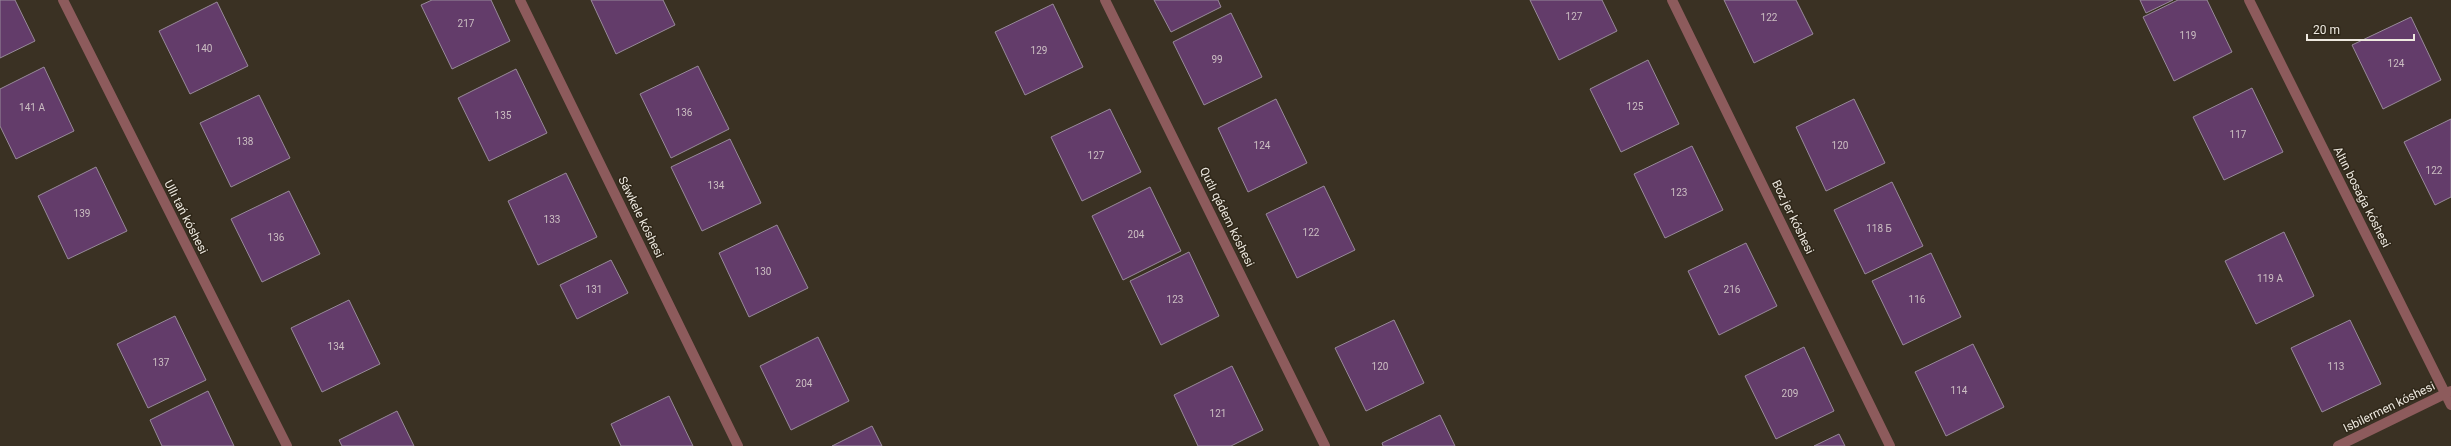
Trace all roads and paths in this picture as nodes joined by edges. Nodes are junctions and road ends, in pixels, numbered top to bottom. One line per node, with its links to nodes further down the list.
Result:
1 (63, 0): 8 (street, Ullı tań kóshesi)
2 (520, 0): 9 (street, Sáwkele kóshesi)
3 (1105, 0): 10 (street, Qutlı qádem kóshesi)
4 (1672, 0): 11 (street, Boz jer kóshesi)
5 (2249, 0): 6 (street, Altın bosaǵa kóshesi)
6 (2448, 392): 7 (street, Altın bosaǵa kóshesi); 12 (street, Isbilermen kóshesi)
7 (2451, 406)
8 (287, 446)
9 (738, 446)
10 (1325, 446)
11 (1890, 446)
12 (2338, 446)

